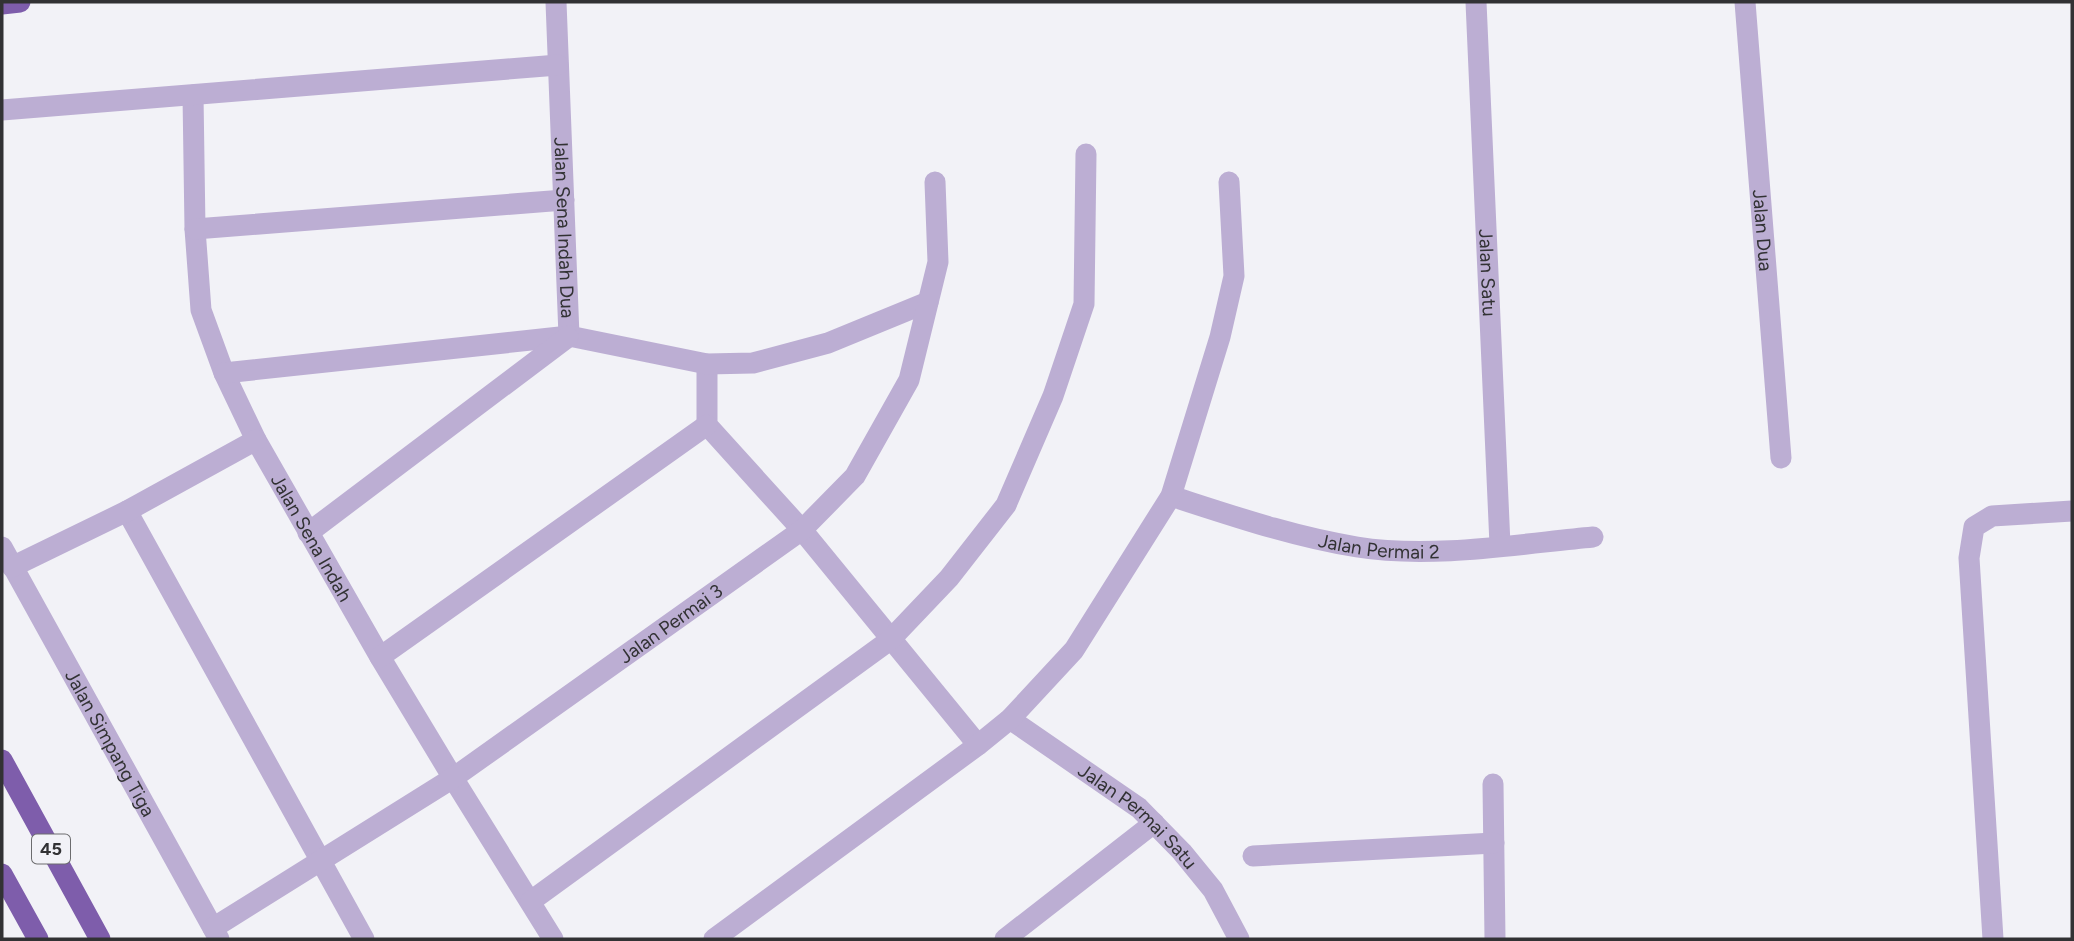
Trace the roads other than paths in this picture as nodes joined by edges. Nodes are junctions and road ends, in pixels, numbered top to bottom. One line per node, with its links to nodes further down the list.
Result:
1 (20, 2): 5 (highway)
2 (556, 2): 6 (street, Jalan Sena Indah Dua)
3 (1476, 2): 27 (street, Jalan Satu)
4 (1745, 2): 20 (street, Jalan Dua)
5 (2, 4)
6 (558, 65): 7 (street); 12 (street, Jalan Sena Indah Dua)
7 (193, 95): 8 (street); 13 (street, Jalan Sena Indah)
8 (2, 110)
9 (1086, 154): 30 (street)
10 (935, 182): 14 (street, Jalan Permai 3)
11 (1229, 182): 21 (street)
12 (564, 200): 13 (street); 15 (street, Jalan Sena Indah Dua)
13 (195, 229): 17 (street, Jalan Sena Indah)
14 (928, 302): 16 (street); 24 (street, Jalan Permai 3)
15 (569, 336): 16 (street); 17 (street); 25 (street, Jalan Sena Indah Dua)
16 (707, 364): 18 (street)
17 (223, 373): 19 (street, Jalan Sena Indah)
18 (707, 425): 24 (street); 31 (street)
19 (256, 440): 22 (street); 25 (street, Jalan Sena Indah)
20 (1781, 458)
21 (1171, 496): 27 (street, Jalan Permai 2); 32 (street)
22 (127, 511): 29 (street); 40 (street)
23 (2072, 511): 52 (street)
24 (802, 530): 30 (street); 35 (street, Jalan Permai 3)
25 (309, 533): 31 (street, Jalan Sena Indah)
26 (1593, 537): 27 (street, Jalan Permai 2)
27 (1500, 545)
28 (2, 547): 29 (street, Jalan Simpang Tiga)
29 (12, 567): 43 (street, Jalan Simpang Tiga)
30 (890, 640): 33 (street); 42 (street)
31 (380, 657): 35 (street, Jalan Sena Indah)
32 (1010, 719): 33 (street); 37 (street, Jalan Permai Satu)
33 (978, 745): 49 (street)
34 (2, 760): 46 (highway, 45)
35 (453, 778): 40 (street, Jalan Permai 3); 42 (street, Jalan Sena Indah)
36 (1493, 784): 38 (street)
37 (1154, 823): 44 (street, Jalan Permai Satu); 50 (street)
38 (1494, 843): 39 (street); 51 (street)
39 (1253, 856)
40 (321, 861): 43 (street, Jalan Permai 3); 47 (street)
41 (2, 874): 45 (highway)
42 (531, 901): 48 (street, Jalan Sena Indah)
43 (216, 934)
44 (1235, 937)
45 (38, 939)
46 (100, 939)
47 (364, 939)
48 (554, 939)
49 (714, 939)
50 (1004, 939)
51 (1495, 939)
52 (1993, 939)

